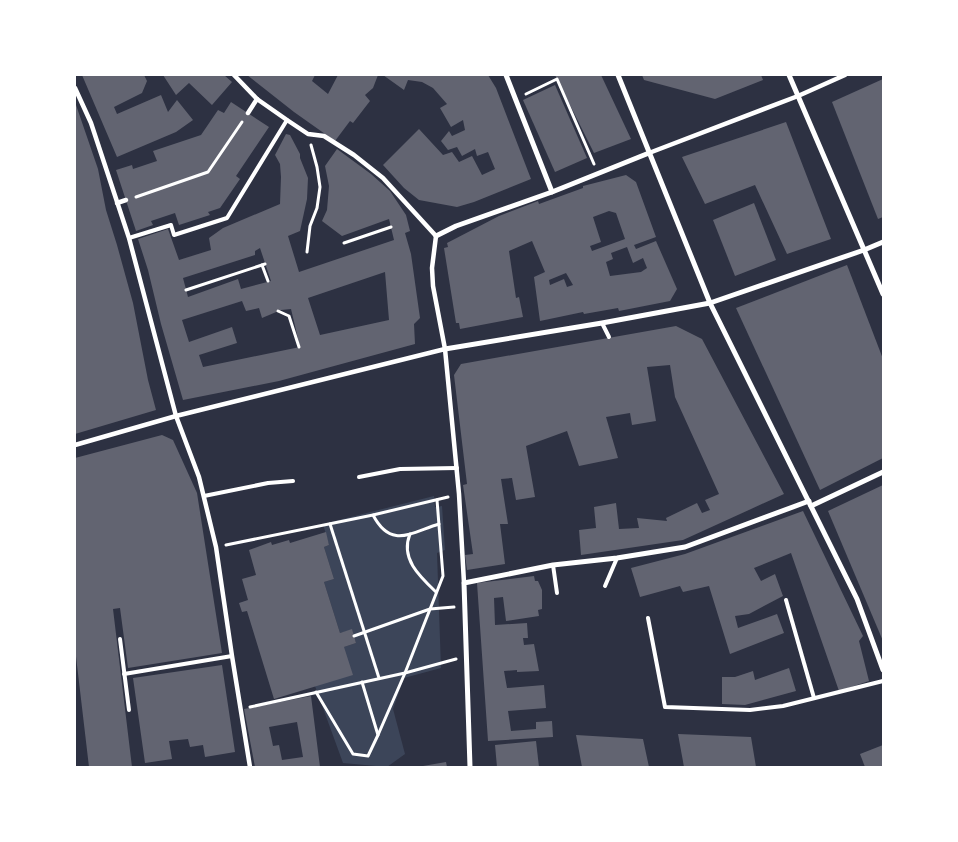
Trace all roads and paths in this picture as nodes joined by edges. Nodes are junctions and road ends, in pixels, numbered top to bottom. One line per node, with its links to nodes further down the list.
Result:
1 (234, 75): 8 (street)
2 (506, 75): 9 (street)
3 (618, 75): 13 (street)
4 (789, 75): 7 (street)
5 (845, 75): 7 (street)
6 (75, 88): 17 (street)
7 (798, 96): 13 (street); 23 (street)
8 (257, 99): 10 (street); 11 (street)
9 (516, 99): 14 (path); 15 (street)
10 (248, 113): 16 (path)
11 (287, 120): 12 (street); 20 (lane)
12 (308, 134): 19 (street); 24 (path)
13 (649, 153): 14 (street); 28 (street)
14 (598, 173): 15 (street)
15 (552, 192): 19 (street)
16 (126, 200): 17 (street)
17 (117, 203): 20 (street)
18 (391, 227): 22 (path)
19 (436, 236): 33 (street)
20 (129, 238): 34 (street)
21 (883, 242): 23 (street)
22 (344, 243)
23 (864, 250): 27 (street); 28 (street)
24 (307, 252)
25 (268, 281): 26 (path)
26 (186, 290)
27 (883, 294)
28 (710, 303): 30 (street); 43 (street)
29 (278, 311): 32 (path)
30 (602, 323): 31 (lane); 33 (street)
31 (609, 337)
32 (298, 347)
33 (445, 348): 34 (street); 36 (street)
34 (176, 416): 35 (street); 41 (street)
35 (75, 445)
36 (457, 468): 38 (lane); 40 (street)
37 (883, 472): 43 (street)
38 (359, 477)
39 (293, 481): 41 (lane)
40 (459, 494): 42 (path); 51 (street)
41 (204, 496): 48 (street)
42 (437, 500): 44 (path); 46 (path)
43 (810, 504): 49 (street); 64 (street)
44 (373, 515): 45 (path); 47 (path)
45 (330, 524): 48 (path); 59 (path)
46 (439, 524): 47 (path); 53 (path)
47 (410, 533): 53 (path)
48 (216, 547): 62 (street)
49 (617, 558): 50 (street); 52 (lane)
50 (553, 565): 51 (street); 54 (lane)
51 (464, 583): 56 (street)
52 (605, 586)
53 (436, 592): 57 (path)
54 (557, 593)
55 (786, 600): 71 (lane)
56 (464, 606): 57 (path); 63 (street)
57 (430, 609): 59 (path); 65 (path)
58 (648, 618): 71 (lane)
59 (365, 633): 60 (path); 67 (path)
60 (354, 636)
61 (120, 639): 66 (lane)
62 (232, 656): 66 (lane); 72 (street)
63 (466, 656): 65 (path); 76 (street)
64 (883, 670)
65 (405, 673): 67 (path); 74 (path)
66 (124, 674): 73 (lane)
67 (379, 678): 69 (path)
68 (883, 681): 71 (lane)
69 (362, 682): 70 (path); 74 (path)
70 (316, 692): 72 (path); 74 (path)
71 (814, 698)
72 (240, 709): 75 (street)
73 (129, 710)
74 (378, 735)
75 (250, 767)
76 (470, 767)

